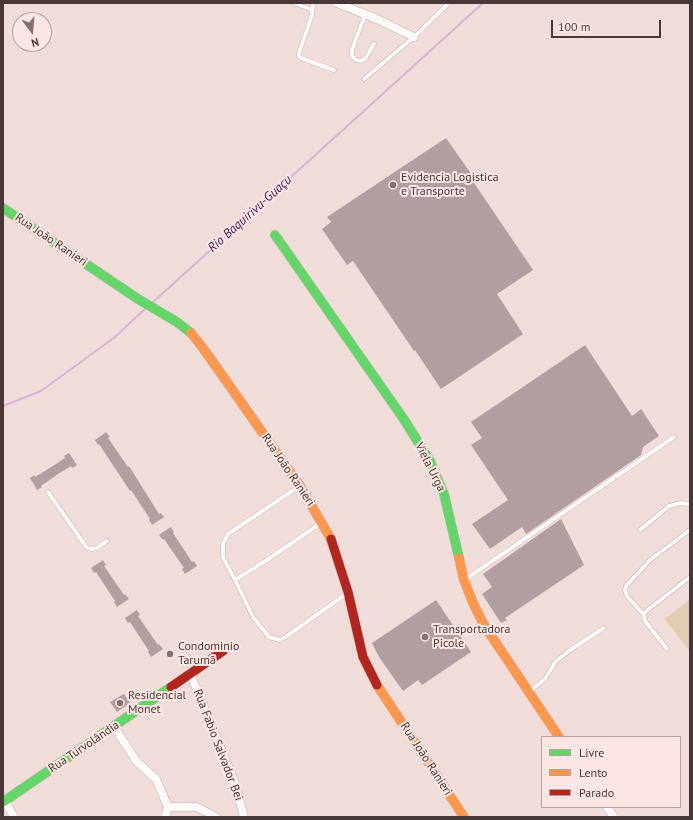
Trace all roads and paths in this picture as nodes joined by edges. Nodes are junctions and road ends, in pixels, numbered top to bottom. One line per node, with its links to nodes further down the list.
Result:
1 (294, 3): 5 (lane)
2 (313, 3): 5 (lane)
3 (337, 3): 6 (street)
4 (449, 3): 7 (lane)
5 (312, 10): 9 (lane)
6 (365, 14): 7 (street); 8 (lane)
7 (414, 37): 10 (lane)
8 (374, 44)
9 (334, 70)
10 (364, 80)
11 (3, 208): 14 (street, Rua João Ranieri)
12 (275, 235): 23 (street, Viela Urga)
13 (674, 437): 23 (lane)
14 (300, 486): 17 (street, Rua João Ranieri); 22 (lane)
15 (48, 492): 20 (lane)
16 (690, 504): 18 (lane)
17 (322, 522): 22 (lane); 24 (street, Rua João Ranieri)
18 (640, 530)
19 (690, 530): 25 (lane)
20 (106, 541)
21 (690, 577): 25 (lane)
22 (235, 580): 24 (lane)
23 (464, 580): 30 (street, Viela Urga)
24 (348, 592): 40 (street, Rua João Ranieri)
25 (644, 615): 27 (lane)
26 (604, 628): 30 (lane)
27 (667, 649)
28 (223, 651): 29 (street, Rua Turvolândia)
29 (190, 673): 31 (street, Rua Turvolândia); 39 (street, Rua Fabio Salvador Bei)
30 (529, 692): 32 (street, Viela Urga)
31 (114, 727): 33 (street, Rua Turvolândia); 34 (street)
32 (558, 736)
33 (4, 801): 36 (street)
34 (168, 807): 37 (street); 38 (street)
35 (608, 808): 41 (street)
36 (14, 817)
37 (165, 817)
38 (216, 817)
39 (244, 817)
40 (464, 817)
41 (614, 817)

